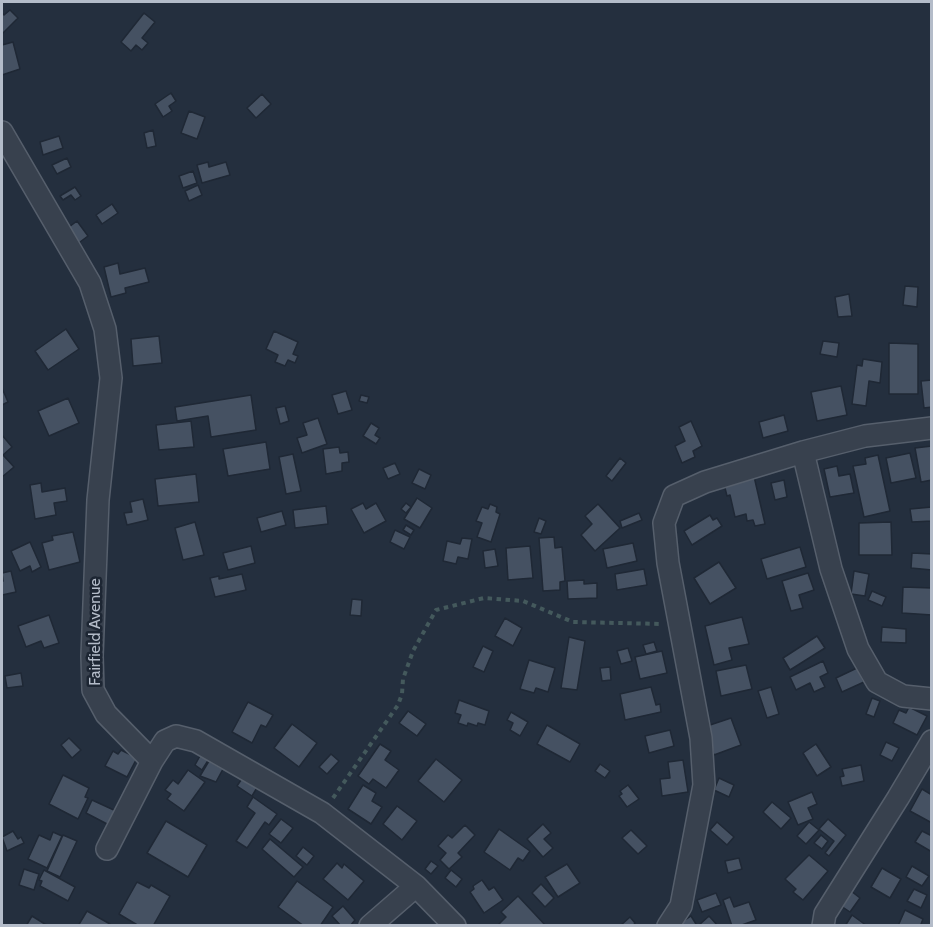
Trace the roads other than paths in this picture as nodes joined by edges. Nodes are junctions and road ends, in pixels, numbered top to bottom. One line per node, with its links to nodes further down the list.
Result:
1 (2, 132): 6 (street, Fairfield Avenue)
2 (932, 428): 3 (street)
3 (803, 452): 4 (street); 11 (street)
4 (932, 699)
5 (932, 741): 12 (street)
6 (152, 761): 7 (street); 8 (street)
7 (107, 849)
8 (416, 886): 9 (street); 10 (street)
9 (370, 926)
10 (455, 926)
11 (668, 926)
12 (823, 926)

